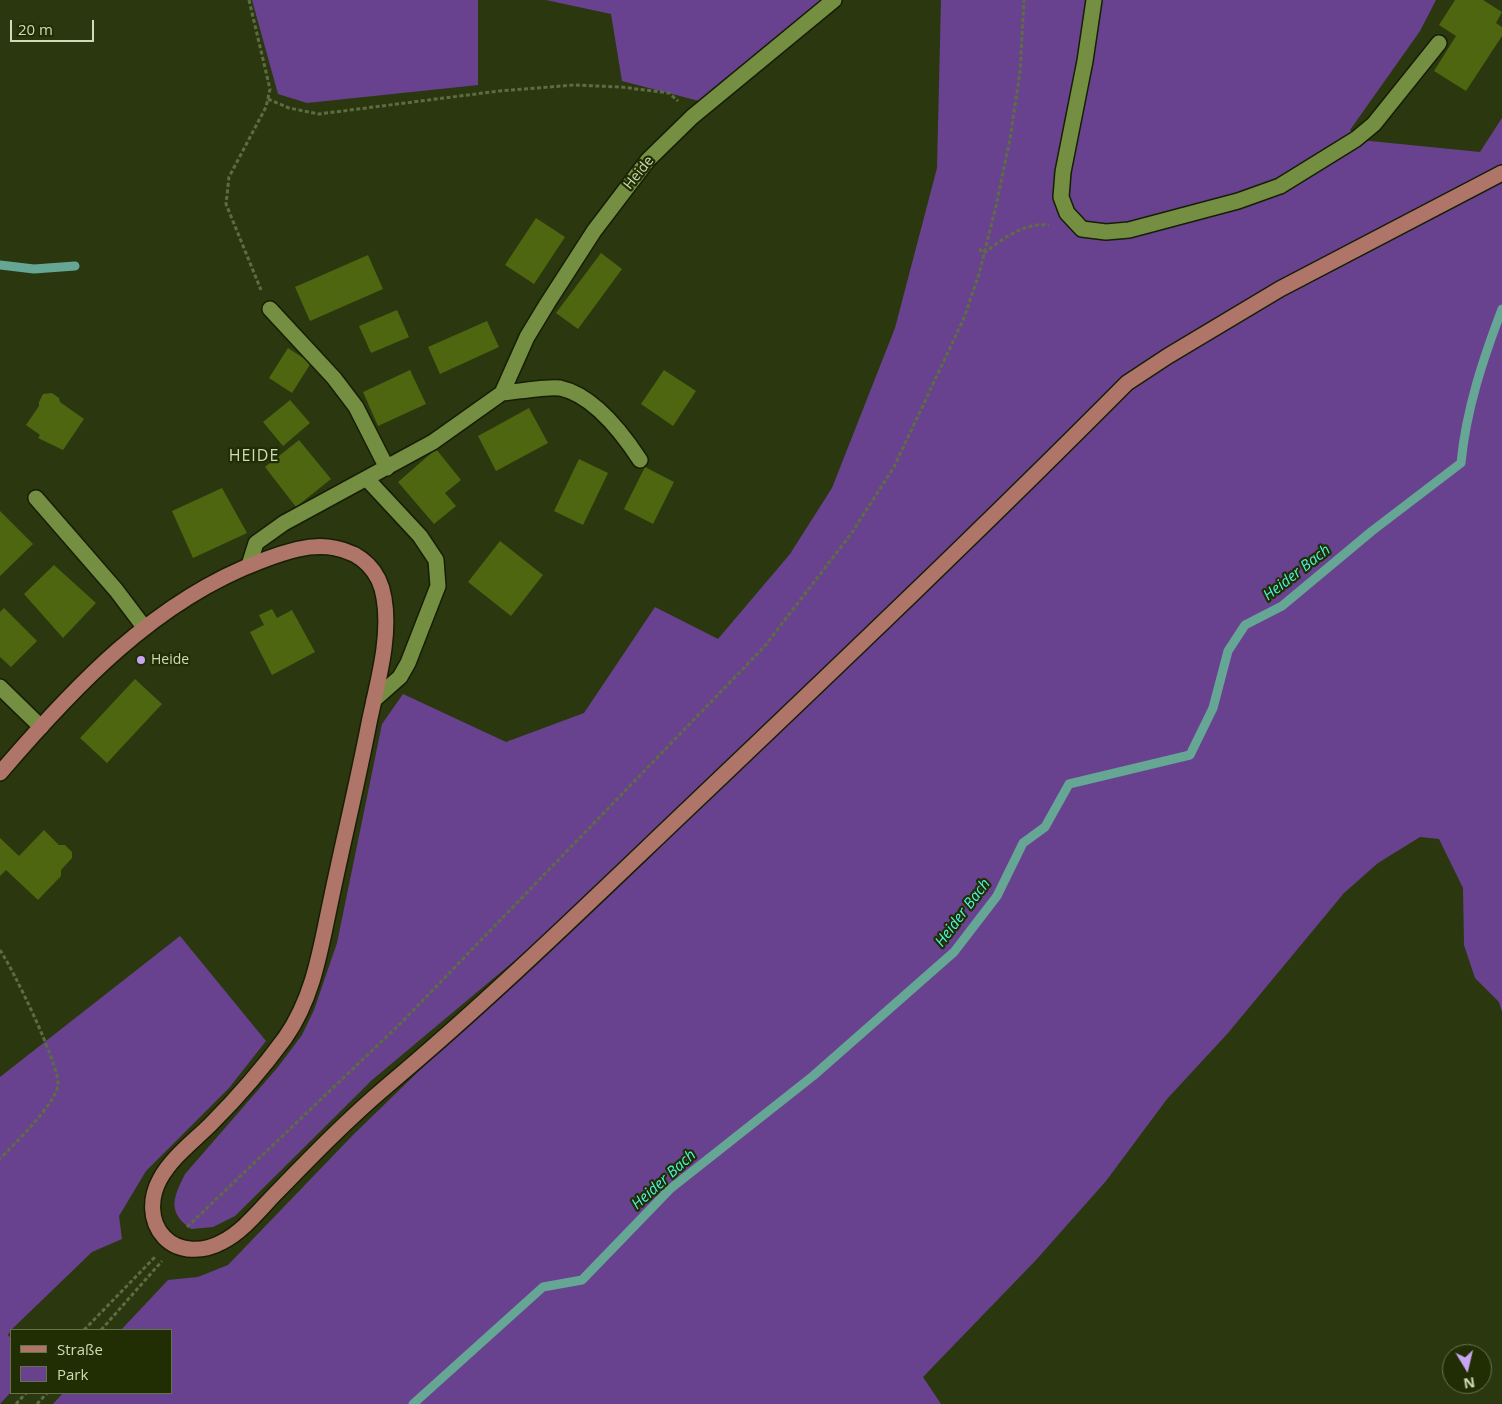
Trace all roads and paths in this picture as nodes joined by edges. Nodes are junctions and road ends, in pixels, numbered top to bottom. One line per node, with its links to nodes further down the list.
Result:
1 (249, 0): 6 (path)
2 (834, 0): 7 (street, Heide)
3 (1024, 0): 11 (path)
4 (1094, 0): 9 (street)
5 (1439, 43): 9 (street)
6 (268, 99): 7 (path); 12 (path)
7 (692, 117): 13 (street, Heide)
8 (1502, 173): 26 (main road)
9 (1082, 229): 11 (path)
10 (979, 249): 11 (path)
11 (984, 253): 26 (path)
12 (270, 309): 15 (street)
13 (502, 393): 14 (street); 15 (street)
14 (640, 460)
15 (387, 468): 16 (street)
16 (368, 479): 18 (street); 21 (street)
17 (36, 498): 19 (street)
18 (249, 566): 19 (main road); 21 (main road)
19 (144, 628): 22 (main road)
20 (0, 687): 22 (street)
21 (374, 700): 26 (main road)
22 (41, 727): 23 (main road)
23 (0, 773)
24 (0, 950): 25 (path)
25 (0, 1159)
26 (173, 1244): 27 (path); 28 (path)
27 (85, 1329)
28 (103, 1329)
29 (25, 1394): 31 (path)
30 (46, 1394): 32 (path)
31 (16, 1404)
32 (37, 1404)

